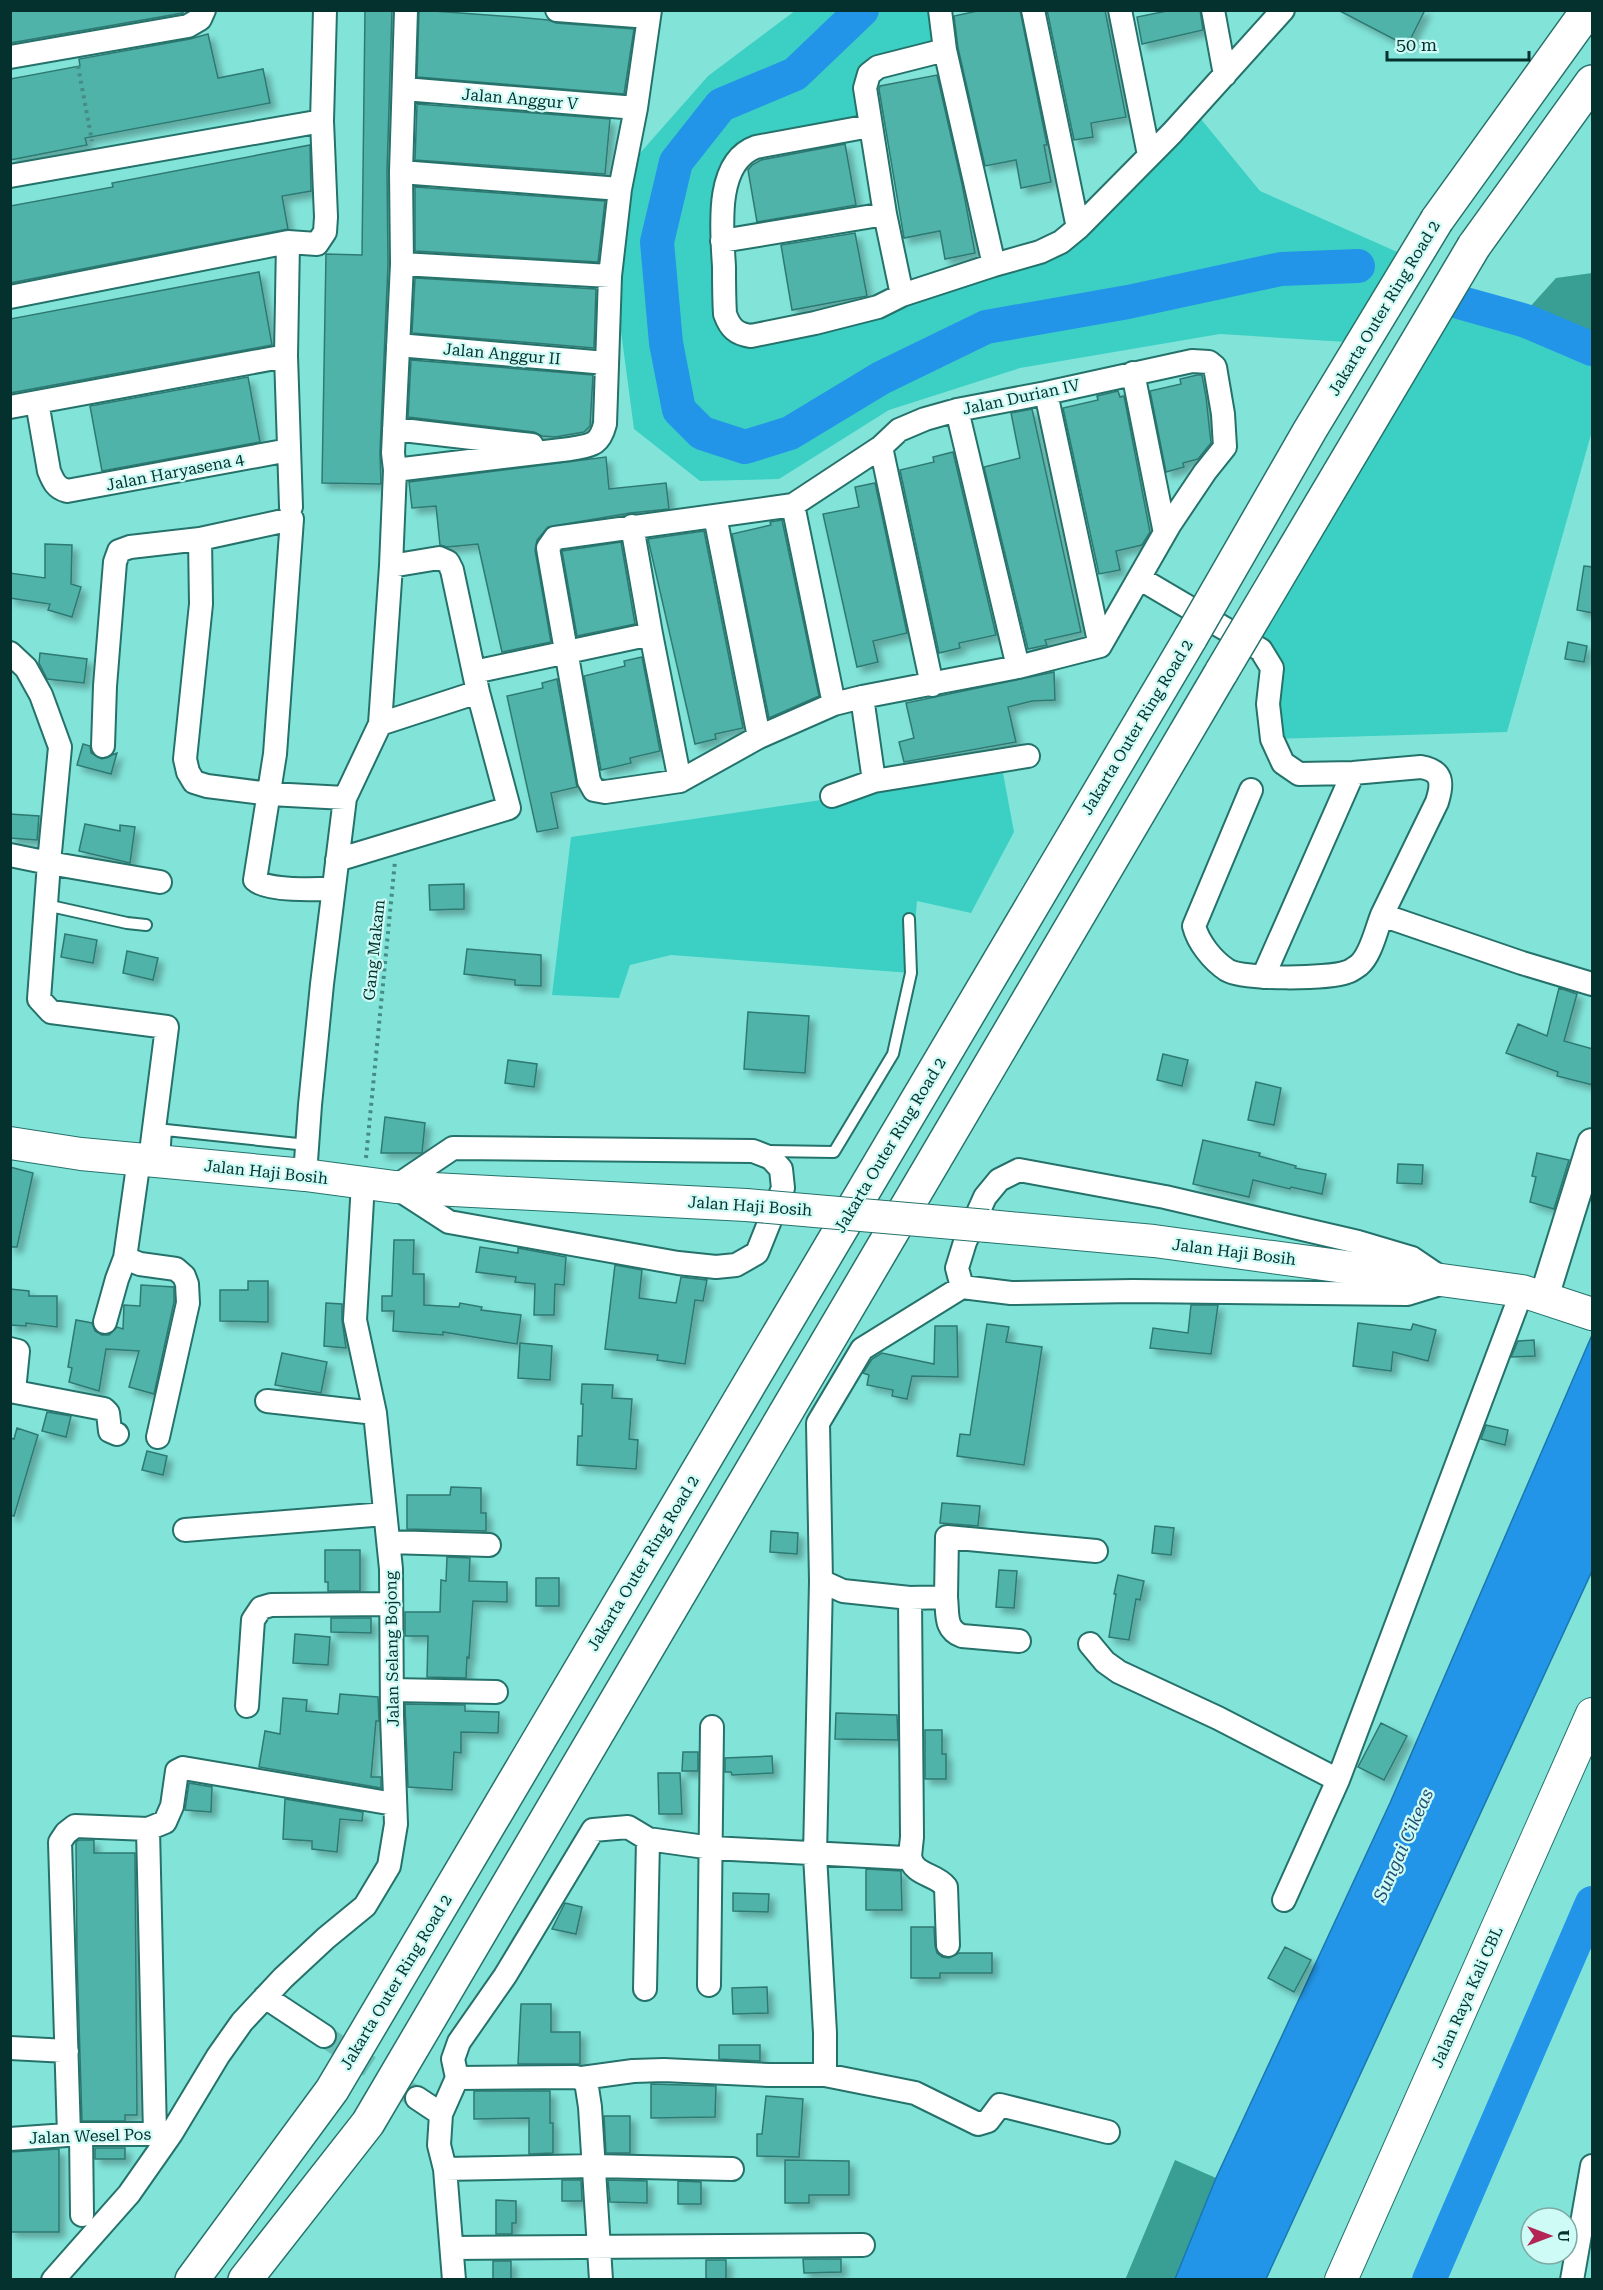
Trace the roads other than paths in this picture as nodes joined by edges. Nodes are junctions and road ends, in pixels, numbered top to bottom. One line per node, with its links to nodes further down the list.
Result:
1 (204, 10): 13 (street)
2 (326, 10): 18 (street)
3 (405, 10): 16 (street)
4 (557, 10): 11 (street)
5 (940, 10): 12 (street)
6 (1033, 10): 25 (street)
7 (1120, 10): 20 (street)
8 (1213, 10): 14 (street)
9 (1283, 10): 14 (street)
10 (1588, 10): 153 (highway, Jakarta Outer Ring Road 2, bridge)
11 (650, 14): 17 (street)
12 (945, 50): 19 (street); 29 (street)
13 (10, 57)
14 (1225, 75): 20 (street)
15 (1593, 82): 154 (highway, bridge)
16 (404, 88): 17 (street, Jalan Anggur V); 21 (street)
17 (636, 108): 23 (street)
18 (322, 121): 22 (street); 27 (street)
19 (870, 126): 24 (street); 26 (street)
20 (1149, 155): 25 (street)
21 (401, 172): 23 (street); 28 (street)
22 (10, 176)
23 (620, 189): 30 (street)
24 (885, 214): 26 (street); 31 (street)
25 (1078, 228): 29 (street)
26 (722, 240): 31 (street)
27 (288, 242): 32 (street); 34 (street)
28 (402, 264): 30 (street); 33 (street)
29 (994, 265): 31 (street)
30 (610, 276): 35 (street)
31 (902, 296)
32 (10, 297)
33 (398, 345): 35 (street, Jalan Anggur II); 41 (street)
34 (286, 356): 38 (street); 44 (street)
35 (606, 363): 43 (street)
36 (1133, 373): 37 (street, Jalan Durian IV); 50 (street); 50 (street, Jalan Durian IV)
37 (1046, 393): 40 (street, Jalan Durian IV); 55 (street)
38 (37, 402): 39 (street); 44 (street, Jalan Haryasena 4)
39 (10, 407)
40 (957, 410): 42 (street, Jalan Durian IV); 58 (street)
41 (394, 429): 43 (street); 45 (street)
42 (880, 447): 46 (street, Jalan Durian IV); 60 (street)
43 (570, 449): 45 (street)
44 (289, 450): 47 (street)
45 (395, 470): 52 (street)
46 (793, 505): 48 (street, Jalan Durian IV); 62 (street)
47 (291, 507)
48 (715, 516): 49 (street, Jalan Durian IV); 64 (street)
49 (632, 526): 54 (street); 56 (street, Jalan Durian IV)
50 (1165, 533): 53 (street, Jalan Durian IV)
51 (200, 539): 65 (street); 71 (street); 71 (street)
52 (392, 566): 59 (street); 63 (street)
53 (1139, 578): 55 (street, Jalan Durian IV); 67 (street)
54 (651, 634): 56 (street); 68 (street)
55 (1100, 646): 58 (street)
56 (567, 652): 59 (street); 68 (street)
57 (10, 654): 76 (street)
58 (1018, 667): 60 (street)
59 (476, 682): 63 (street); 75 (street)
60 (932, 685): 61 (street)
61 (862, 697): 62 (street); 69 (street)
62 (834, 704): 64 (street)
63 (380, 724): 73 (street)
64 (759, 738): 68 (street)
65 (103, 746)
66 (1028, 756): 69 (street)
67 (1353, 773): 80 (street); 83 (street)
68 (680, 781)
69 (874, 781): 72 (street)
70 (1251, 790): 83 (street)
71 (270, 794): 73 (street); 78 (street)
72 (832, 796)
73 (345, 798): 75 (street)
74 (10, 855): 76 (street)
75 (337, 860): 78 (street)
76 (49, 863): 77 (street); 79 (street)
77 (160, 882)
78 (332, 888): 89 (street)
79 (46, 905): 82 (lane); 88 (street)
80 (1382, 915): 83 (street); 84 (street)
81 (909, 918): 87 (lane)
82 (146, 925)
83 (1263, 977)
84 (1593, 984)
85 (10, 1143): 88 (main road, Jalan Haji Bosih)
86 (1593, 1143): 95 (street)
87 (753, 1151): 91 (street); 91 (street)
88 (151, 1160): 89 (main road, Jalan Haji Bosih); 92 (street)
89 (306, 1160): 90 (main road, Jalan Haji Bosih)
90 (363, 1183): 91 (main road, Jalan Haji Bosih); 101 (street, Jalan Selang Bojong)
91 (395, 1187): 93 (main road, Jalan Haji Bosih, bridge)
92 (125, 1258): 97 (street); 103 (street)
93 (1447, 1282): 94 (street); 94 (street); 95 (main road, Jalan Haji Bosih)
94 (962, 1287): 109 (street)
95 (1533, 1294): 96 (main road, Jalan Haji Bosih); 120 (street)
96 (1589, 1312)
97 (105, 1322)
98 (10, 1349): 99 (street)
99 (12, 1391): 102 (street)
100 (267, 1401): 101 (street)
101 (375, 1413): 104 (street, Jalan Selang Bojong)
102 (117, 1434)
103 (158, 1437)
104 (386, 1514): 105 (street); 106 (street, Jalan Selang Bojong)
105 (185, 1530)
106 (389, 1542): 107 (street); 112 (street, Jalan Selang Bojong)
107 (489, 1545)
108 (1096, 1551): 110 (street)
109 (822, 1581): 111 (street); 125 (street)
110 (946, 1597): 111 (street); 113 (street)
111 (910, 1598): 126 (street)
112 (391, 1604): 115 (street, Jalan Selang Bojong); 117 (street)
113 (1019, 1641)
114 (1090, 1644): 120 (street)
115 (392, 1690): 116 (street); 121 (street, Jalan Selang Bojong)
116 (496, 1692)
117 (247, 1706)
118 (1593, 1714): 157 (main road, Jalan Raya Kali CBL)
119 (712, 1727): 124 (street)
120 (1338, 1780): 127 (street)
121 (394, 1804): 122 (street); 131 (street, Jalan Selang Bojong)
122 (148, 1829): 134 (street); 142 (street)
123 (648, 1839): 124 (street); 130 (street); 136 (street)
124 (712, 1848): 125 (street); 129 (street)
125 (815, 1855): 126 (street); 135 (street)
126 (910, 1856): 128 (street)
127 (1284, 1900)
128 (948, 1945)
129 (709, 1985)
130 (645, 1989)
131 (265, 1996): 132 (street); 142 (street, Jalan Selang Bojong)
132 (324, 2036)
133 (10, 2048): 134 (street)
134 (67, 2051): 141 (street)
135 (825, 2075): 137 (street); 140 (street)
136 (457, 2078): 137 (street); 139 (street)
137 (582, 2078): 144 (street)
138 (417, 2098): 139 (street)
139 (441, 2114): 146 (street)
140 (1108, 2132)
141 (75, 2134): 142 (street, Jalan Wesel Pos); 143 (street, Jalan Wesel Pos); 148 (street)
142 (163, 2134): 152 (street, Jalan Selang Bojong)
143 (10, 2139)
144 (594, 2166): 146 (street); 147 (street); 151 (street)
145 (1593, 2166): 158 (street)
146 (446, 2169): 150 (street)
147 (732, 2169)
148 (82, 2215)
149 (863, 2246): 151 (street)
150 (453, 2248): 151 (street); 155 (street)
151 (599, 2248): 156 (street)
152 (53, 2280)
153 (192, 2280)
154 (244, 2280)
155 (454, 2280)
156 (601, 2280)
157 (1341, 2280)
158 (1572, 2280)

